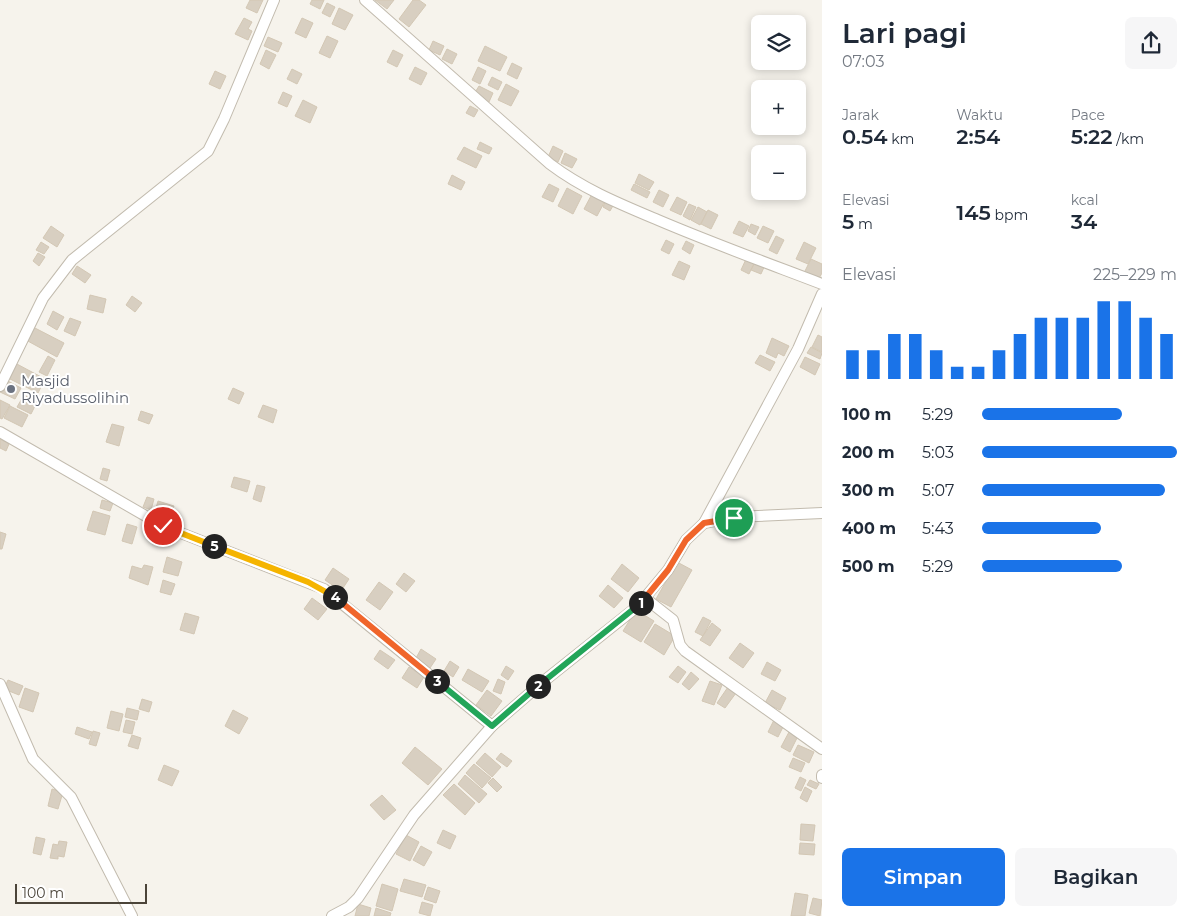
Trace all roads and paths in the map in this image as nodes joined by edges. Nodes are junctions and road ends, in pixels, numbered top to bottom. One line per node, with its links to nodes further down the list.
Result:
1 (274, 0): 5 (street)
2 (365, 0): 3 (street)
3 (822, 284)
4 (822, 294): 8 (street)
5 (0, 386)
6 (0, 432): 11 (street)
7 (822, 513): 8 (street)
8 (704, 523): 9 (street)
9 (645, 598): 11 (street); 12 (street)
10 (0, 684): 13 (street)
11 (492, 726): 14 (street)
12 (822, 749)
13 (132, 916)
14 (332, 916)

